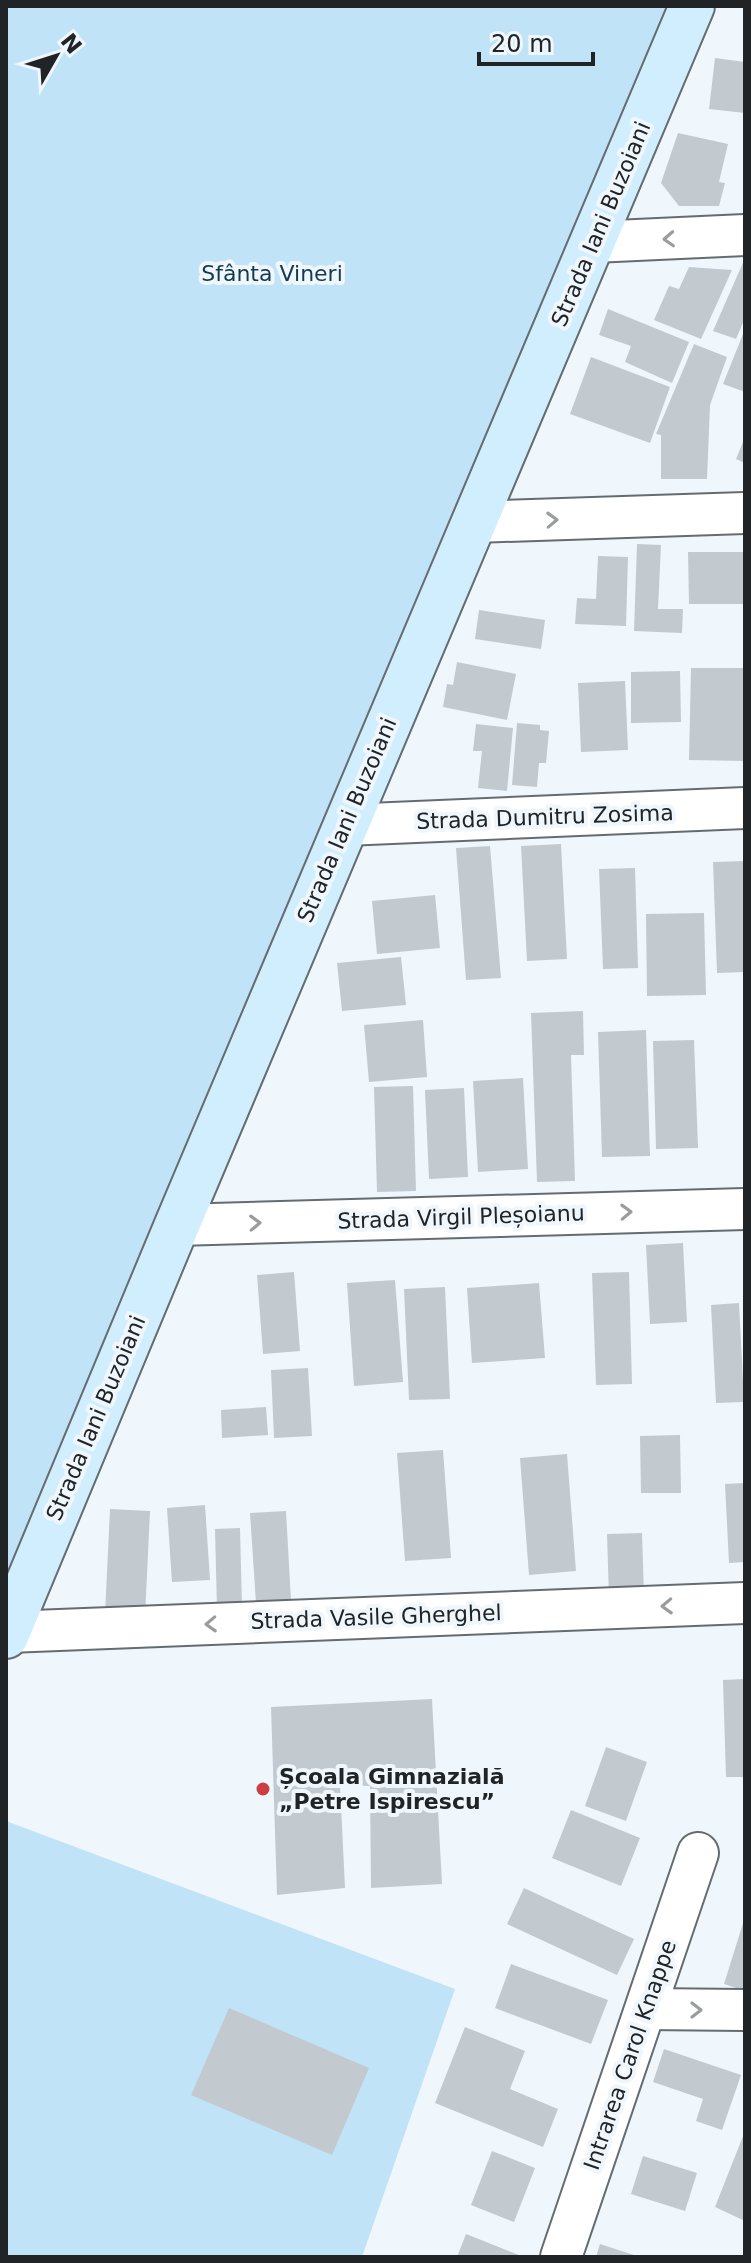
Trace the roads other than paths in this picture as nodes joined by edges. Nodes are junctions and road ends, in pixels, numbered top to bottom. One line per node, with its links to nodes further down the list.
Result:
1 (692, 6): 3 (street, Strada Iani Buzoiani)
2 (745, 235): 3 (street, one-way to 3)
3 (593, 242): 5 (street, Strada Iani Buzoiani)
4 (745, 513): 5 (street, one-way to 4)
5 (474, 522): 7 (street, Strada Iani Buzoiani)
6 (745, 808): 7 (street, Strada Dumitru Zosima)
7 (345, 825): 9 (street, Strada Iani Buzoiani)
8 (745, 1209): 9 (street, Strada Virgil Pleșoianu, one-way to 8)
9 (177, 1225): 11 (street, Strada Iani Buzoiani)
10 (745, 1603): 11 (street, Strada Vasile Gherghel, one-way to 11)
11 (7, 1634)
12 (698, 1853): 13 (street, Intrarea Carol Knappe)
13 (646, 2009): 14 (street, one-way to 14); 15 (street, Intrarea Carol Knappe)
14 (745, 2010)
15 (561, 2257)

